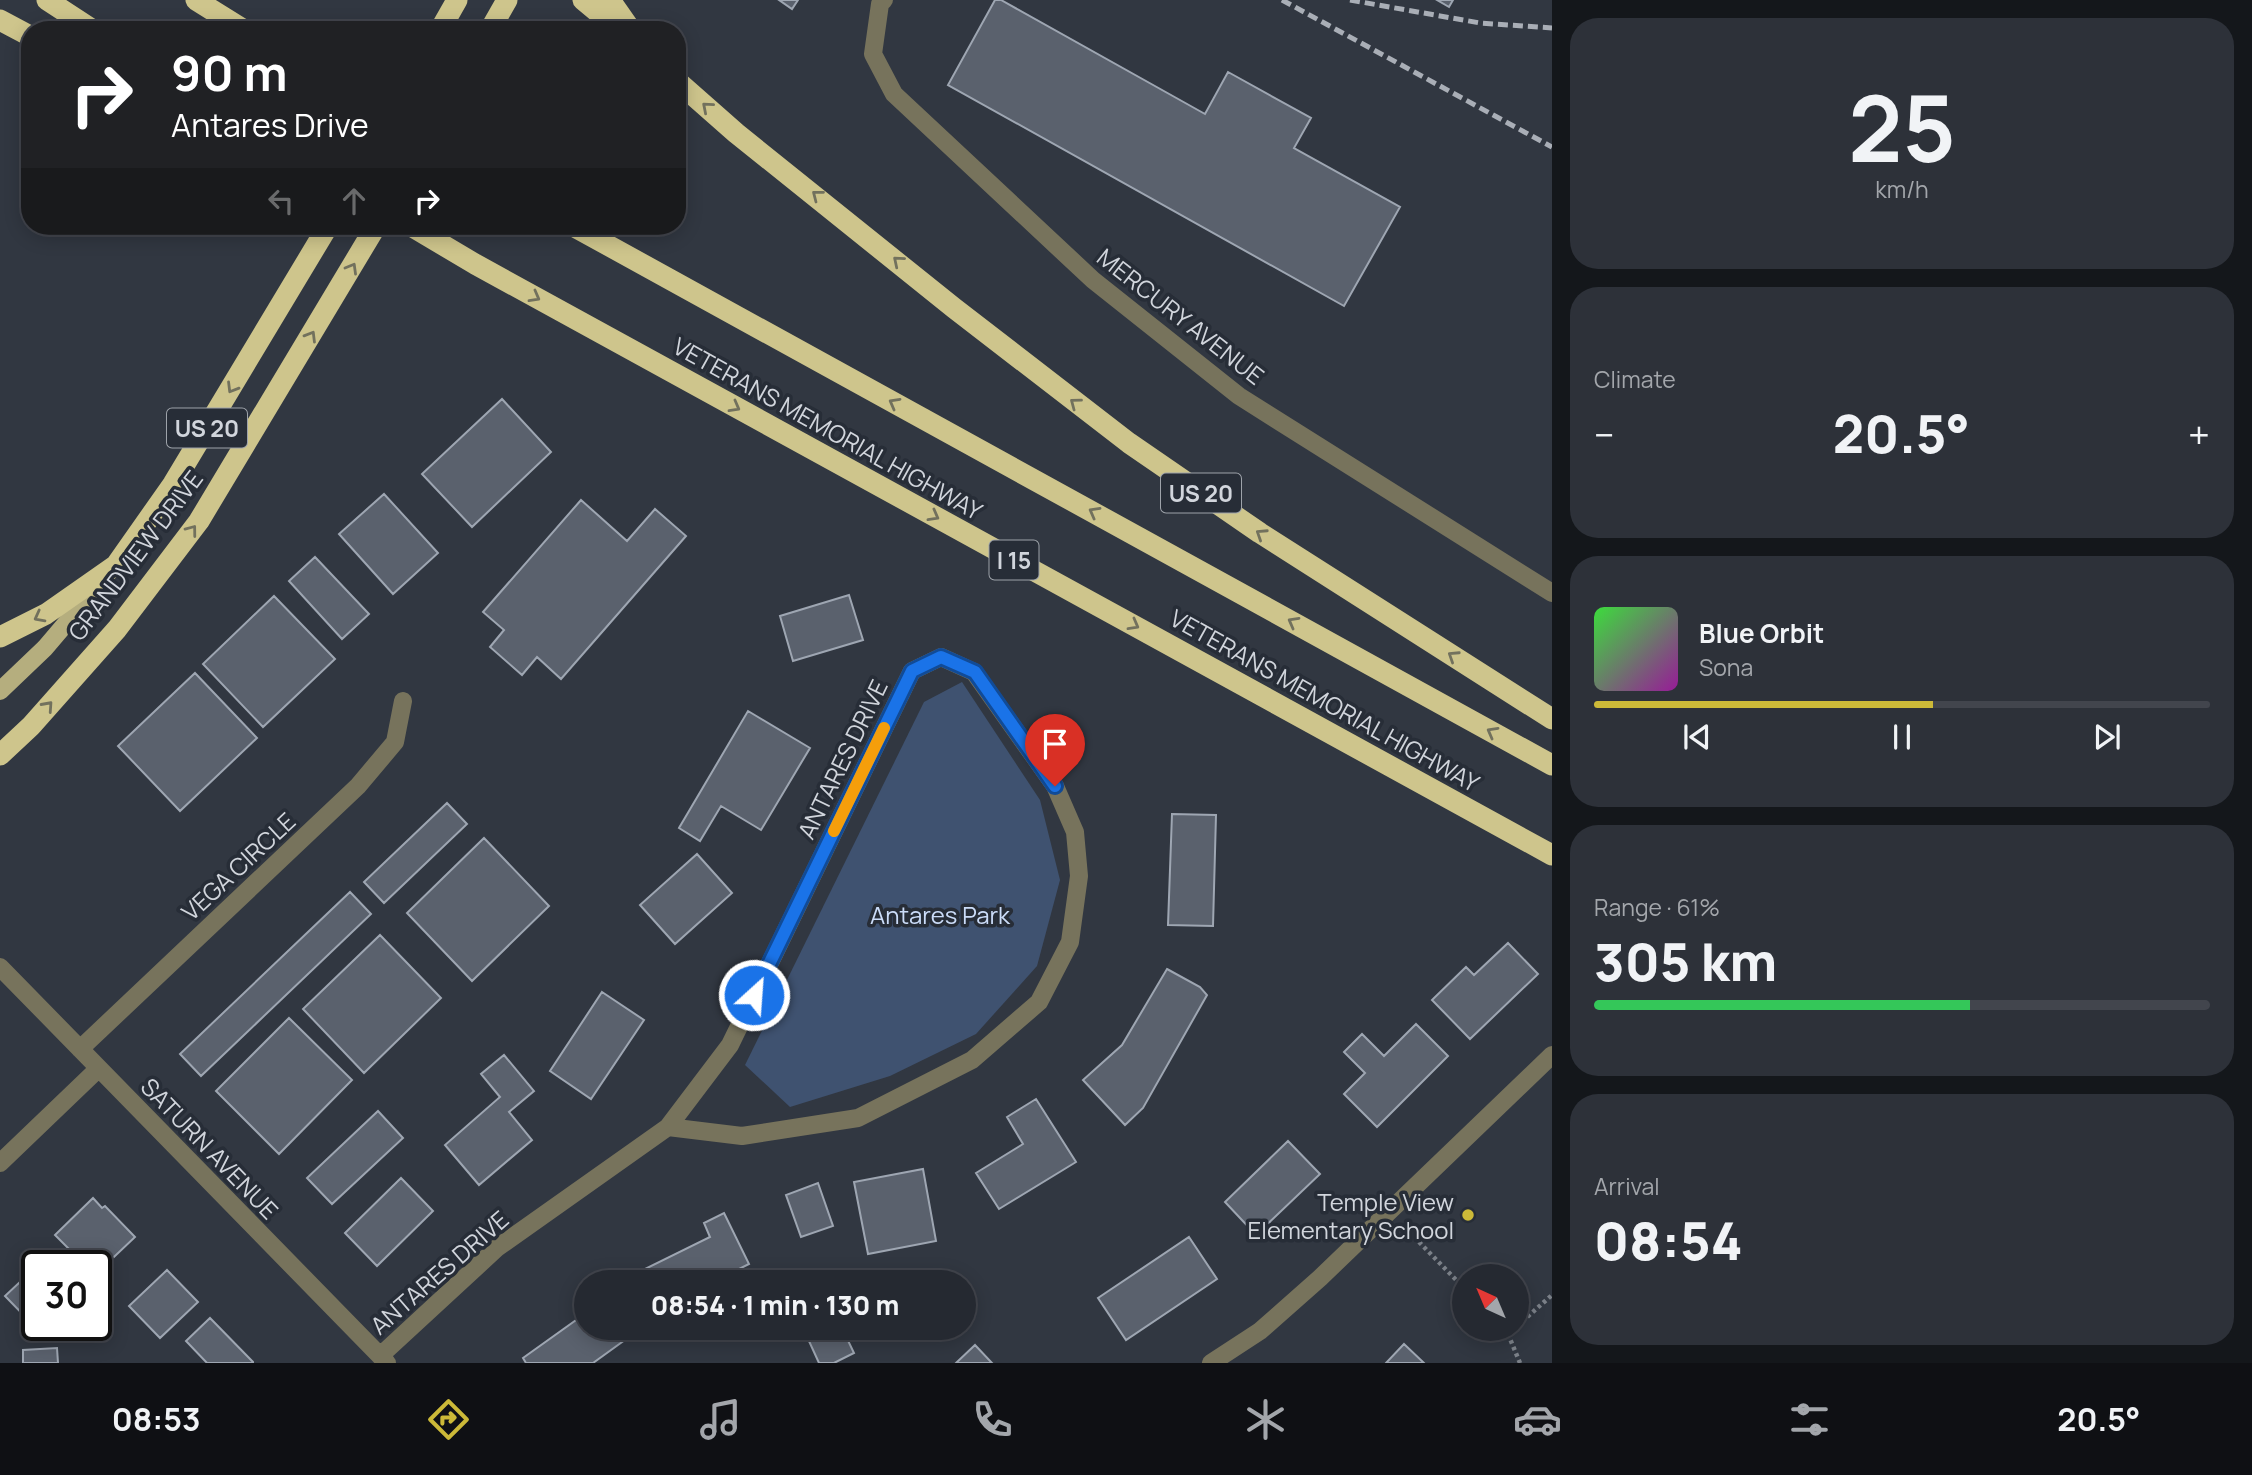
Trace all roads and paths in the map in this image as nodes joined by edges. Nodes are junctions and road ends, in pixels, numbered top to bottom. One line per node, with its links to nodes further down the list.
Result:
1 (47, 0): 9 (highway)
2 (196, 0): 10 (highway)
3 (457, 0): 11 (highway)
4 (507, 0): 12 (highway)
5 (583, 0): 13 (highway)
6 (610, 0): 14 (highway)
7 (884, 0): 24 (street, MERCURY AVENUE)
8 (0, 20): 15 (highway)
9 (79, 21)
10 (230, 21)
11 (445, 21)
12 (495, 21)
13 (608, 21)
14 (625, 21)
15 (21, 31)
16 (686, 89): 28 (highway, US 20, one-way to 16)
17 (323, 235): 23 (highway, GRANDVIEW DRIVE / US 20, one-way to 23)
18 (371, 235): 29 (highway, GRANDVIEW DRIVE, one-way to 18)
19 (415, 235): 22 (highway)
20 (426, 235): 22 (highway, VETERANS MEMORIAL HIGHWAY / I 15)
21 (589, 235): 30 (highway, one-way to 21)
22 (475, 264): 31 (highway, VETERANS MEMORIAL HIGHWAY / I 15, one-way to 31)
23 (116, 565): 25 (highway, US 20, one-way to 25); 26 (main road, GRANDVIEW DRIVE)
24 (1552, 593)
25 (0, 637)
26 (0, 691)
27 (403, 701): 33 (street, VEGA CIRCLE)
28 (1552, 719)
29 (0, 755)
30 (1552, 765)
31 (1552, 855)
32 (0, 967): 33 (street, SATURN AVENUE)
33 (80, 1049): 35 (street, SATURN AVENUE)
34 (1552, 1055): 44 (street)
35 (98, 1069): 37 (street); 43 (street, SATURN AVENUE)
36 (668, 1127): 36 (street, ANTARES DRIVE); 43 (street, ANTARES DRIVE)
37 (0, 1163)
38 (1419, 1242): 39 (path)
39 (1452, 1276)
40 (1551, 1299): 41 (path)
41 (1530, 1316)
42 (1511, 1341): 45 (path)
43 (383, 1360)
44 (1211, 1363)
45 (1520, 1363)

